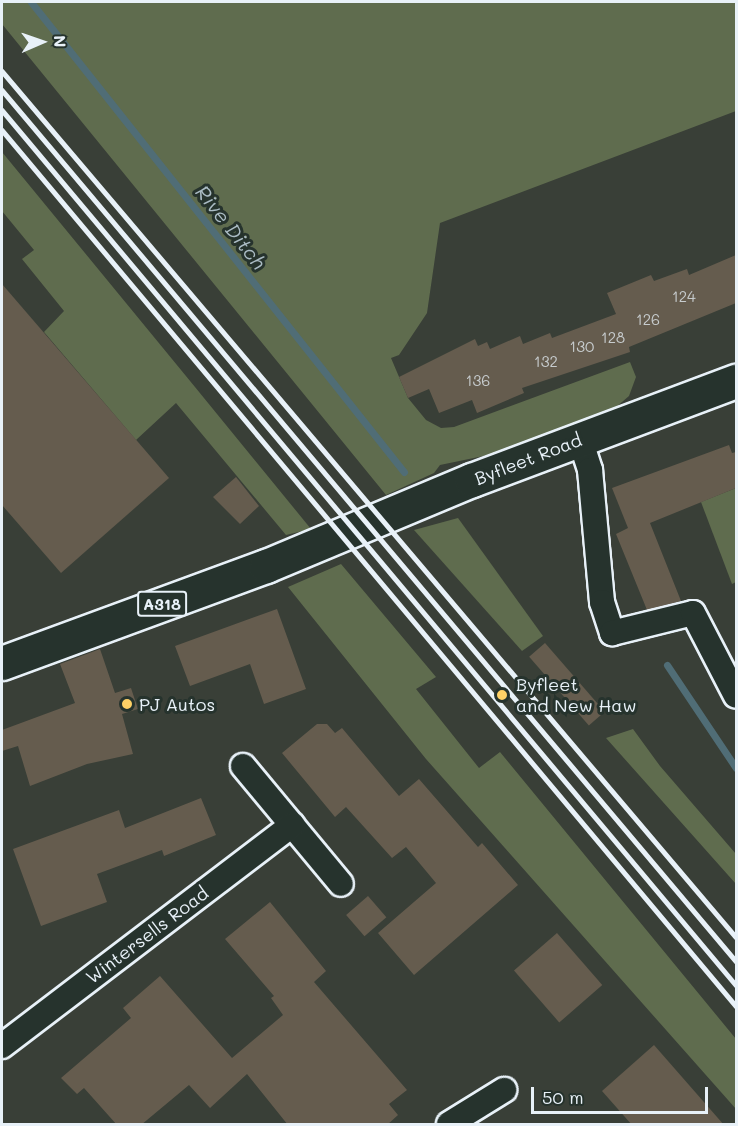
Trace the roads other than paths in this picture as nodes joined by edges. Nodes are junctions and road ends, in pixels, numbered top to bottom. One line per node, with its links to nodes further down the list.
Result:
1 (736, 381): 2 (main road, Byfleet Road / A318)
2 (580, 439): 3 (main road, Byfleet Road / A318); 4 (street)
3 (2, 663)
4 (736, 696)
5 (243, 766): 6 (street)
6 (292, 825): 7 (street); 8 (street, Wintersells Road)
7 (341, 884)
8 (2, 1046)
9 (504, 1090): 10 (street)
10 (449, 1125)

